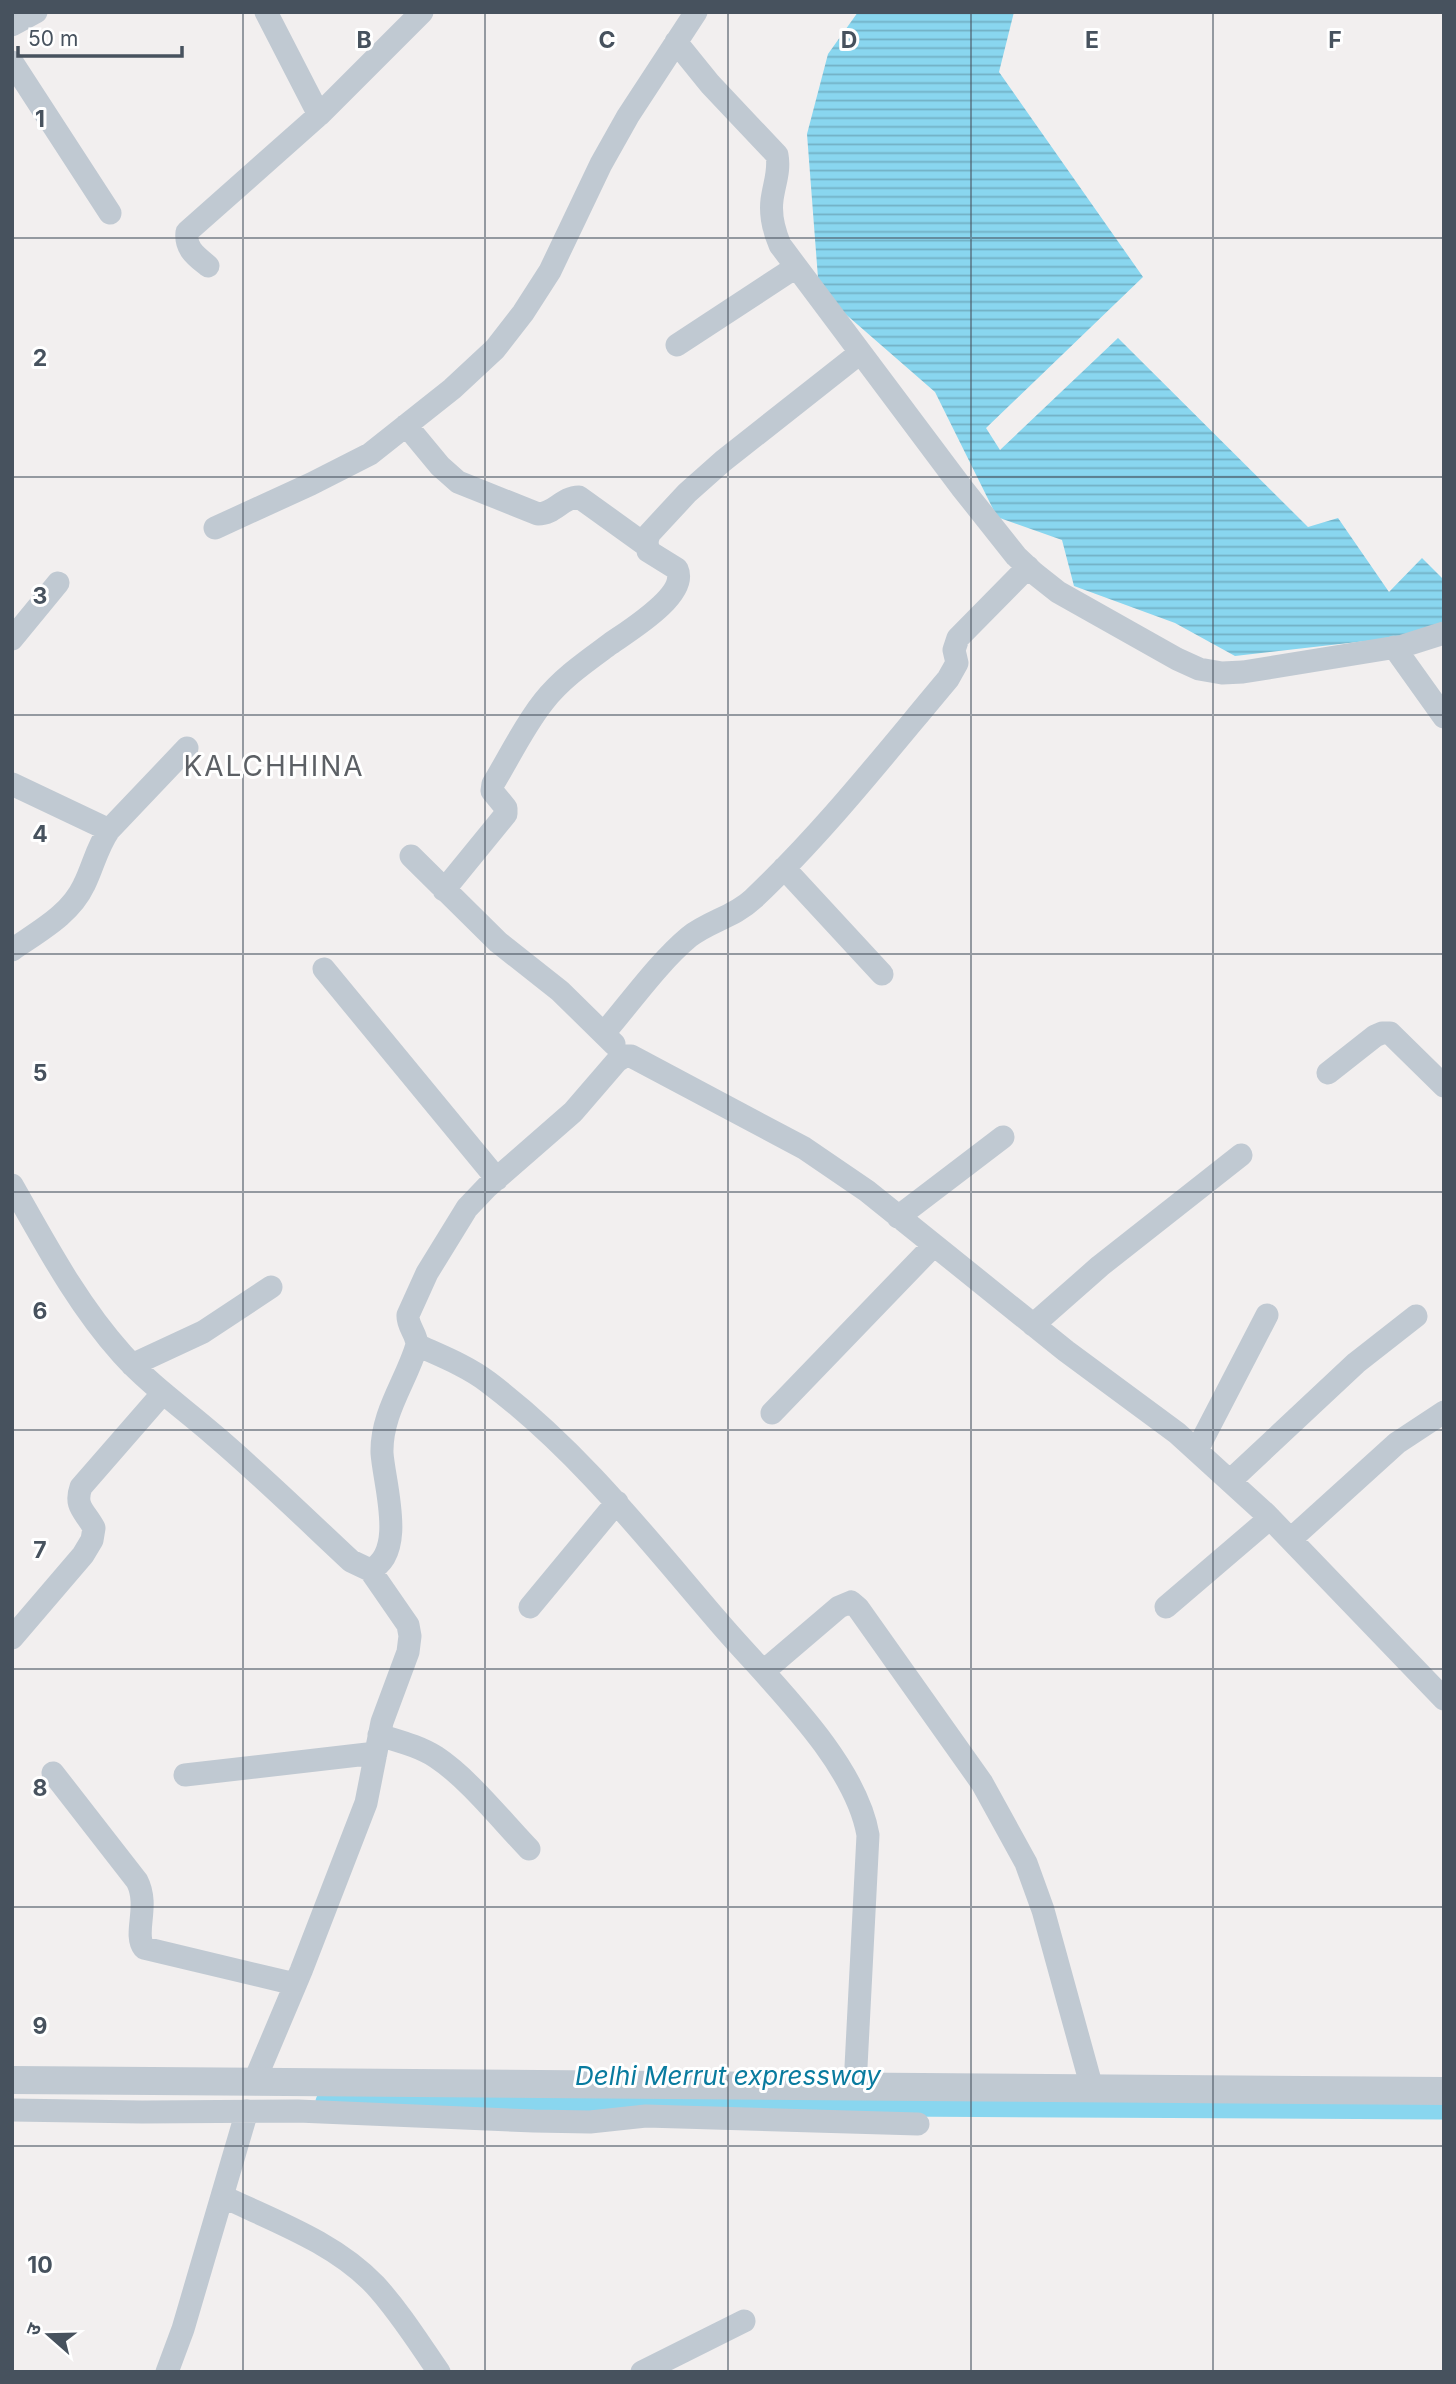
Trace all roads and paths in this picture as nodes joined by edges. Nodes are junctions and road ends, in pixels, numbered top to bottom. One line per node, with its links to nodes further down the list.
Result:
1 (36, 12): 5 (street)
2 (266, 12): 8 (street)
3 (422, 12): 8 (street)
4 (696, 12): 6 (street)
5 (12, 25)
6 (676, 41): 11 (street); 14 (street)
7 (12, 62): 9 (street)
8 (319, 115): 10 (street)
9 (110, 213)
10 (208, 266)
11 (796, 267): 12 (street); 13 (street)
12 (677, 345)
13 (860, 353): 16 (street); 17 (street)
14 (406, 425): 15 (street); 16 (street)
15 (215, 528)
16 (647, 546): 28 (street)
17 (1028, 567): 21 (street); 27 (street)
18 (58, 583): 20 (street)
19 (1444, 633): 21 (street)
20 (12, 639)
21 (1394, 647): 22 (street)
22 (1444, 717)
23 (187, 748): 25 (street)
24 (12, 784): 25 (street)
25 (109, 830): 29 (street)
26 (411, 856): 28 (street)
27 (784, 868): 31 (street); 32 (street)
28 (444, 890): 32 (street)
29 (12, 950)
30 (324, 969): 38 (street)
31 (882, 974)
32 (604, 1033): 33 (street)
33 (625, 1056): 38 (street); 40 (street)
34 (1328, 1073): 35 (street)
35 (1444, 1086)
36 (1003, 1137): 40 (street)
37 (1241, 1155): 45 (street)
38 (496, 1179): 46 (street)
39 (12, 1185): 47 (street)
40 (898, 1217): 41 (street)
41 (934, 1245): 45 (street); 50 (street)
42 (271, 1287): 47 (street)
43 (1267, 1315): 51 (street)
44 (1416, 1316): 52 (street)
45 (1033, 1325): 51 (street)
46 (417, 1345): 53 (street); 56 (street)
47 (132, 1364): 48 (street)
48 (162, 1394): 56 (street); 59 (street)
49 (1444, 1412): 55 (street)
50 (772, 1413)
51 (1196, 1450): 52 (street)
52 (1230, 1481): 54 (street)
53 (617, 1502): 57 (street); 60 (street)
54 (1270, 1518): 55 (street); 58 (street)
55 (1291, 1539): 61 (street)
56 (370, 1570): 62 (street)
57 (530, 1606)
58 (1166, 1607)
59 (12, 1638)
60 (764, 1671): 69 (street); 70 (street)
61 (1444, 1699)
62 (378, 1744): 64 (street); 65 (street); 66 (street)
63 (53, 1773): 66 (street)
64 (186, 1775)
65 (529, 1849)
66 (295, 1984): 68 (street)
67 (12, 2080): 68 (street)
68 (255, 2080): 69 (street)
69 (855, 2086): 70 (street)
70 (1093, 2088): 71 (street)
71 (1444, 2091)
72 (12, 2110): 73 (street)
73 (247, 2111): 74 (street); 75 (street)
74 (918, 2124)
75 (222, 2196): 77 (street); 78 (street)
76 (744, 2321): 79 (street)
77 (167, 2372)
78 (439, 2372)
79 (642, 2372)

